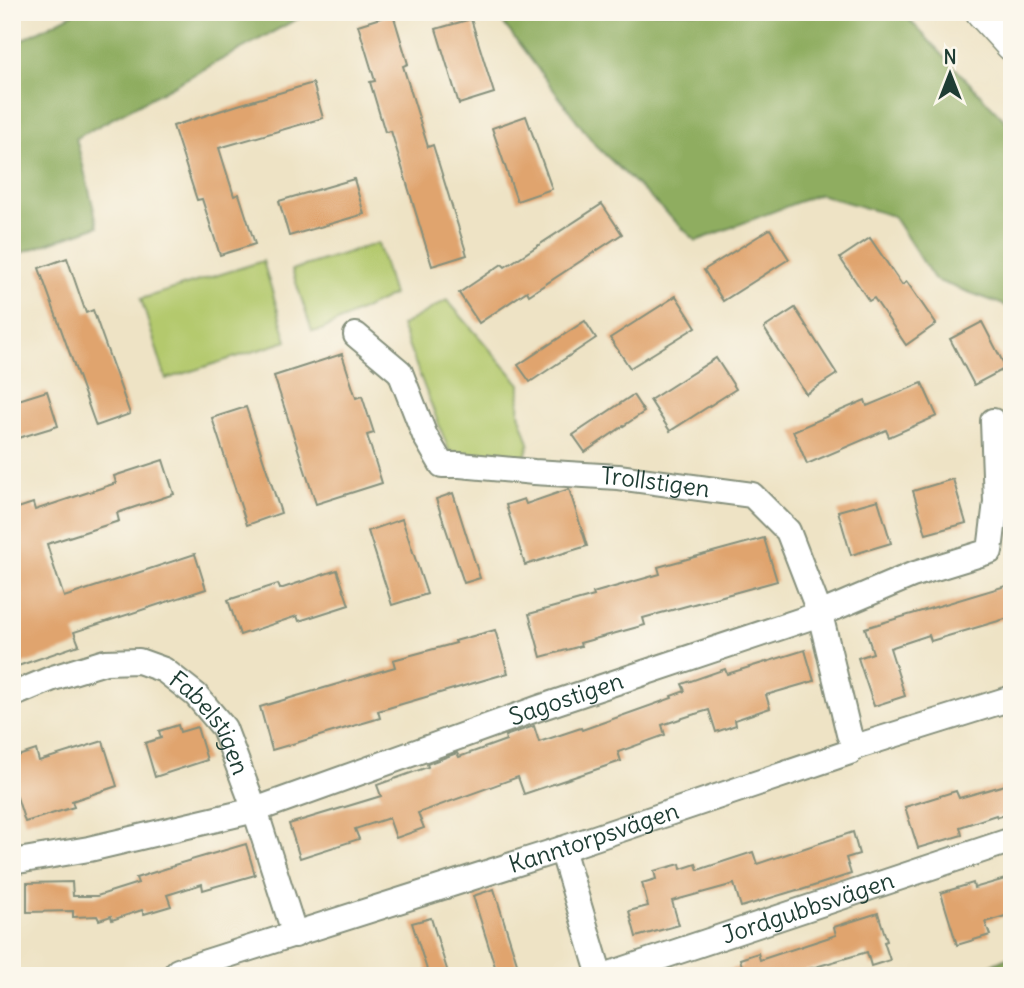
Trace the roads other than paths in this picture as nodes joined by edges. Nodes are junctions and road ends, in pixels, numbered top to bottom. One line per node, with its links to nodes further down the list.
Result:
1 (982, 12): 2 (street)
2 (1012, 45)
3 (356, 334): 5 (street, Trollstigen)
4 (993, 421): 5 (street, Sagostigen)
5 (820, 614): 8 (street, Trollstigen); 9 (street, Sagostigen)
6 (12, 695): 9 (street, Fabelstigen)
7 (1012, 698): 8 (street, Kanntorpsvägen)
8 (855, 747): 11 (street, Kanntorpsvägen)
9 (255, 810): 12 (street, Sagostigen); 13 (street, Fabelstigen)
10 (1012, 840): 15 (street, Jordgubbsvägen)
11 (562, 849): 13 (street, Kanntorpsvägen); 15 (street)
12 (12, 862)
13 (295, 935): 14 (street, Kanntorpsvägen)
14 (174, 976)
15 (602, 976)

